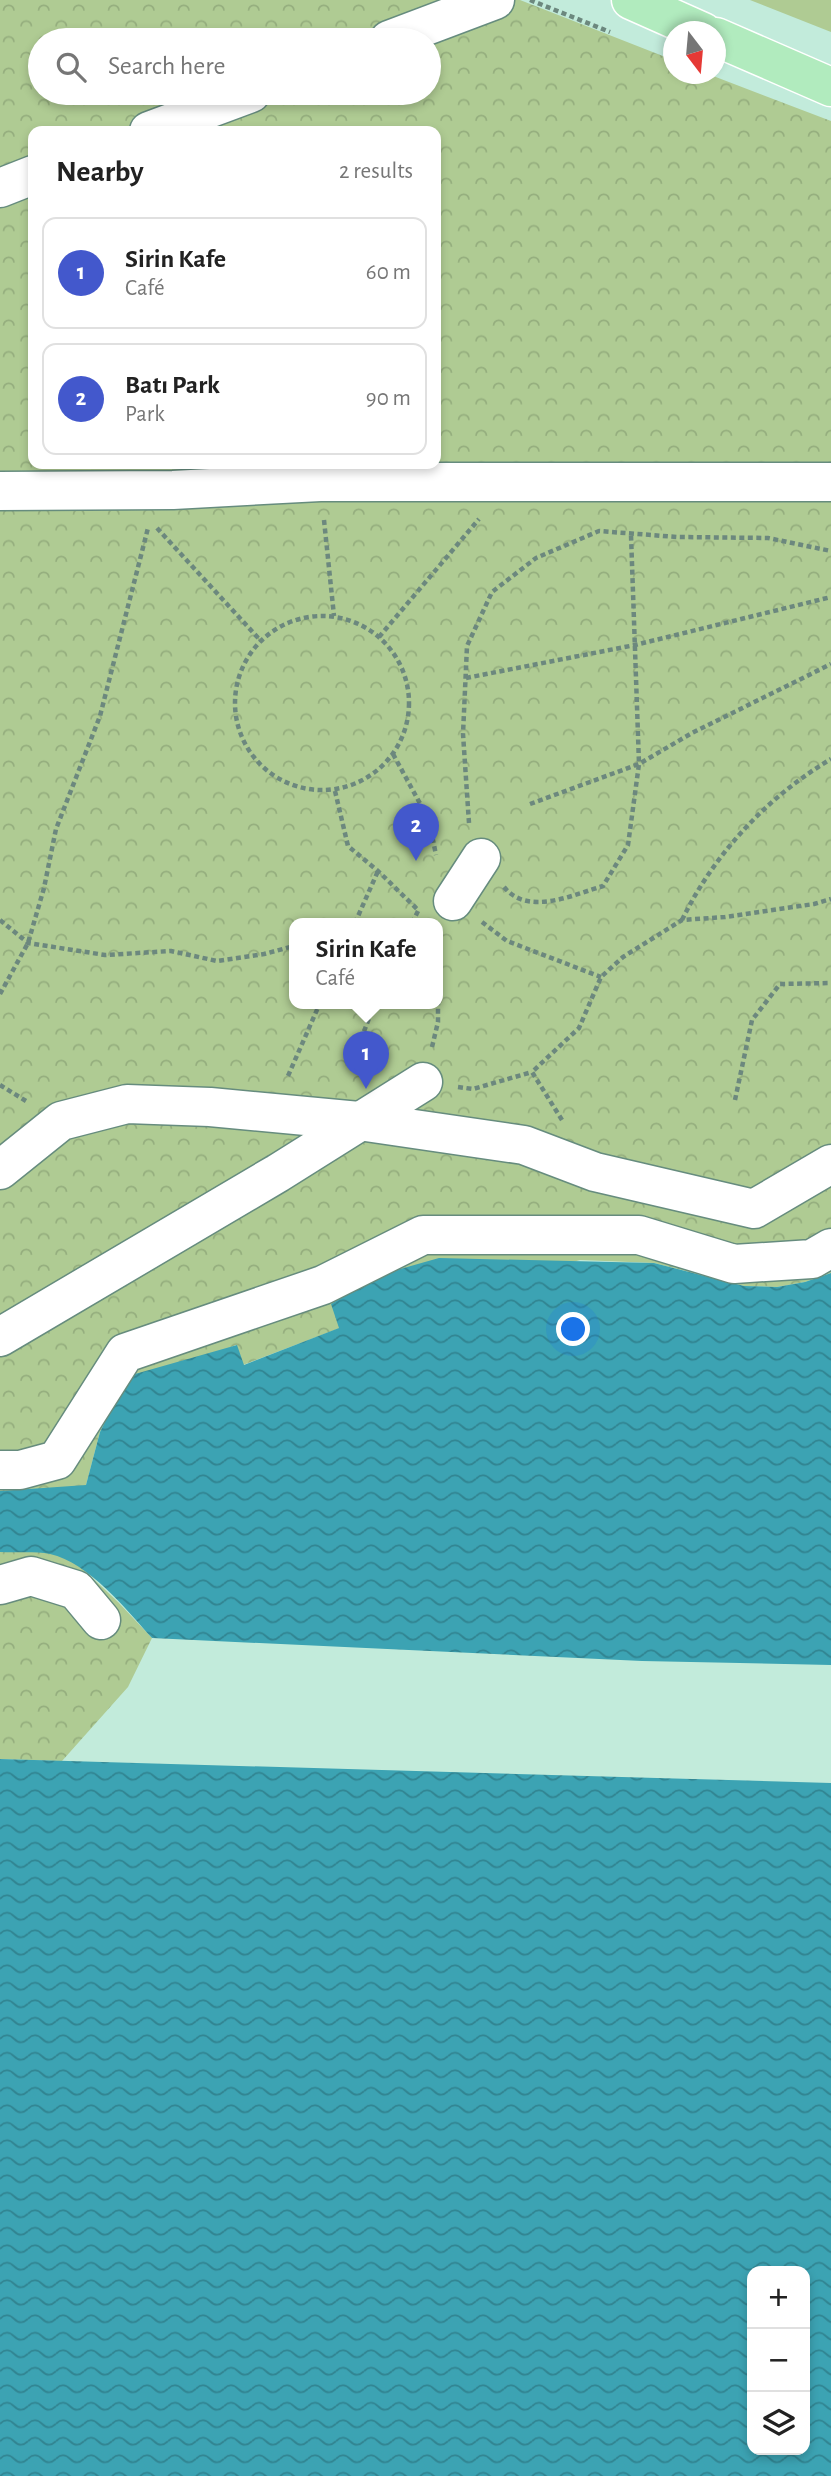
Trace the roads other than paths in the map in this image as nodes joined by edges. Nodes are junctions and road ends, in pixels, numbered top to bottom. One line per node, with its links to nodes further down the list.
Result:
1 (495, 0): 4 (street)
2 (631, 0): 3 (main road)
3 (679, 21)
4 (421, 28)
5 (726, 41): 6 (main road)
6 (831, 87)
7 (219, 105): 8 (street)
8 (162, 126)
9 (28, 177): 10 (street)
10 (0, 188)
11 (831, 482): 12 (street)
12 (0, 491)
13 (481, 858): 14 (street)
14 (444, 892)
15 (423, 1082): 16 (street)
16 (359, 1121): 17 (street); 18 (street); 20 (street)
17 (831, 1164)
18 (0, 1170)
19 (831, 1248): 21 (street)
20 (0, 1337)
21 (0, 1470)
22 (10, 1577): 23 (street)
23 (102, 1620)

